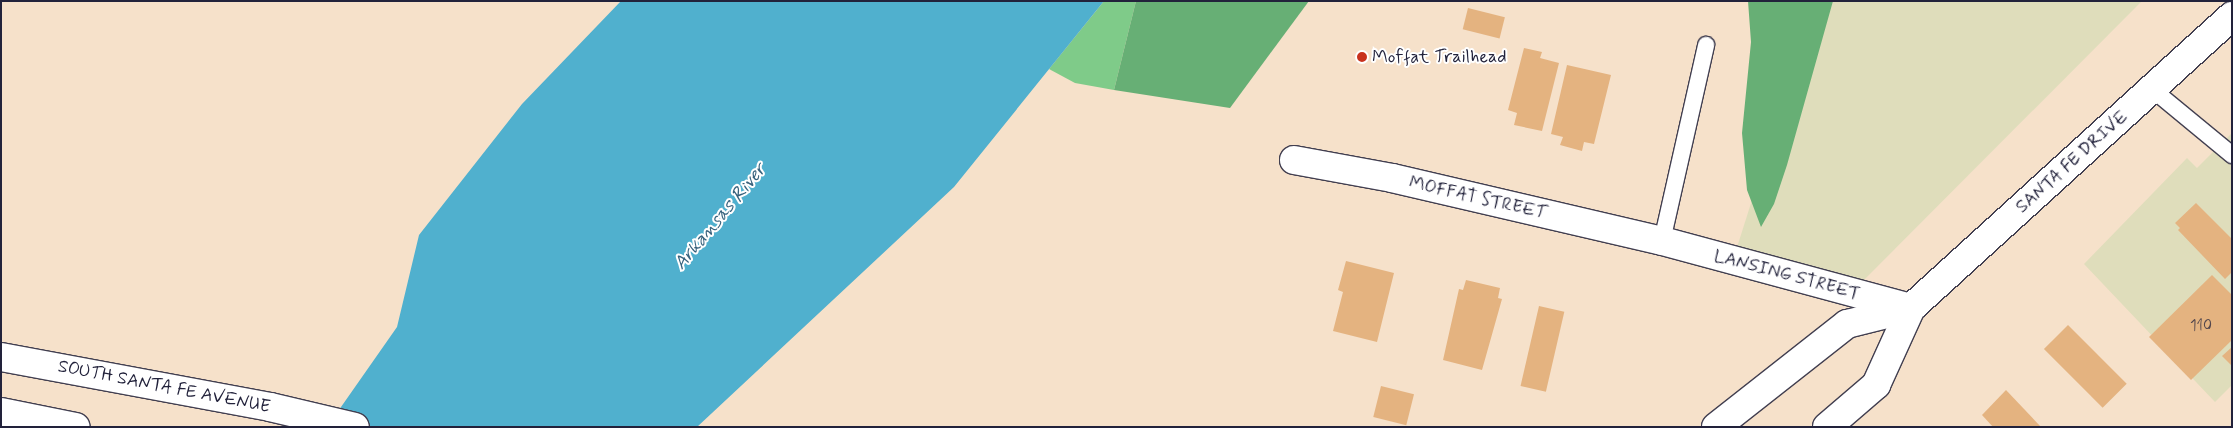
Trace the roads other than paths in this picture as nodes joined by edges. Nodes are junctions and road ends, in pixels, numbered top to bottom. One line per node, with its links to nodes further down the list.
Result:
1 (2232, 16): 3 (main road, SANTA FE DRIVE)
2 (1706, 45): 6 (lane)
3 (2152, 89): 4 (lane); 7 (main road, SANTA FE DRIVE)
4 (2232, 156)
5 (1294, 160): 6 (main road, MOFFAT STREET)
6 (1662, 241): 7 (main road, LANSING STREET)
7 (1911, 308): 9 (main road, SANTA FE DRIVE); 15 (main road, SANTA FE DRIVE)
8 (1, 357): 12 (main road, SOUTH SANTA FE AVENUE)
9 (1784, 374): 13 (main road, SANTA FE DRIVE); 14 (main road)
10 (1, 412): 11 (main road)
11 (76, 427)
12 (355, 427)
13 (1716, 427)
14 (1742, 427)
15 (1827, 427)

